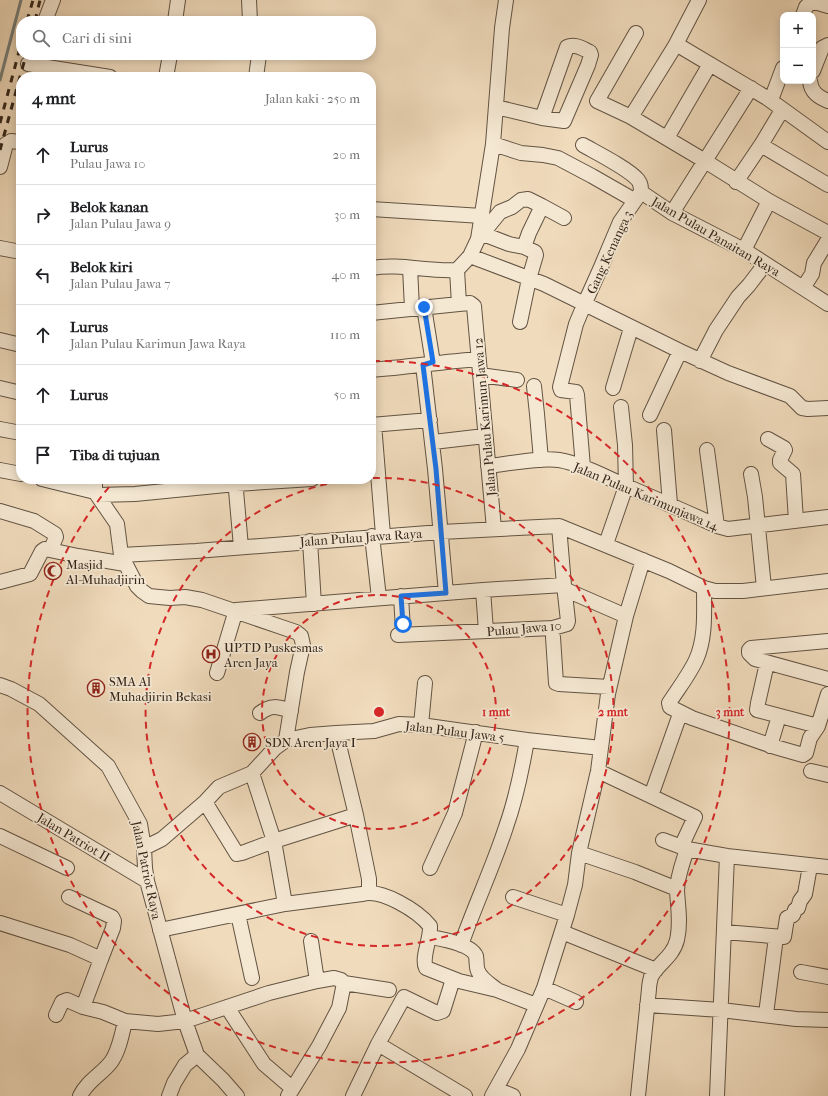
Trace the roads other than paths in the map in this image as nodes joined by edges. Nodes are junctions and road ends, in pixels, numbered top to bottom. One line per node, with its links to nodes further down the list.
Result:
1 (53, 0): 8 (street)
2 (178, 0): 9 (street)
3 (249, 0): 10 (street)
4 (506, 0): 27 (street)
5 (699, 0): 12 (street)
6 (828, 6): 7 (street)
7 (804, 12)
8 (47, 16)
9 (175, 16)
10 (250, 16)
11 (636, 33): 30 (street)
12 (676, 44): 18 (street); 30 (street)
13 (828, 45): 17 (street)
14 (169, 60): 20 (street)
15 (258, 60): 21 (street)
16 (33, 61): 19 (street)
17 (816, 63)
18 (710, 64): 24 (street); 31 (street)
19 (86, 72)
20 (167, 72)
21 (256, 72)
22 (780, 76): 25 (street)
23 (810, 84): 26 (street)
24 (751, 88): 25 (street); 37 (street)
25 (771, 100): 28 (street)
26 (828, 101)
27 (496, 107): 29 (street); 34 (street)
28 (782, 110): 33 (street); 36 (street)
29 (542, 118): 29 (street)
30 (631, 118): 31 (street)
31 (667, 138): 37 (street)
32 (16, 142): 38 (street)
33 (828, 142)
34 (493, 144): 41 (street, Jalan Pulau Panaitan Raya); 46 (street)
35 (583, 145): 41 (street)
36 (761, 145): 39 (street); 40 (street)
37 (705, 161): 39 (street); 45 (street)
38 (0, 167)
39 (736, 182): 42 (street)
40 (828, 185)
41 (637, 196): 45 (street, Jalan Pulau Panaitan Raya); 64 (street, Gang Kenanga 3)
42 (769, 201): 48 (street); 53 (street)
43 (542, 206): 47 (street); 49 (street); 51 (street)
44 (376, 210): 46 (street)
45 (672, 212): 53 (street, Jalan Pulau Panaitan Raya)
46 (482, 216): 49 (street)
47 (564, 218)
48 (828, 233)
49 (480, 236): 51 (street); 55 (street)
50 (828, 240): 61 (street)
51 (524, 247): 60 (street)
52 (0, 248): 54 (street)
53 (744, 250): 56 (street, Jalan Pulau Panaitan Raya)
54 (16, 251)
55 (470, 256): 59 (street); 60 (street)
56 (765, 264): 61 (street, Jalan Pulau Panaitan Raya); 73 (street)
57 (376, 267): 58 (street)
58 (410, 268): 59 (street); 65 (street)
59 (457, 270): 62 (street)
60 (529, 279): 64 (street); 67 (street)
61 (803, 288): 63 (street, Jalan Pulau Panaitan Raya)
62 (458, 304): 65 (street); 72 (street, Jalan Pulau Karimun Jawa 12)
63 (828, 304)
64 (584, 305): 68 (street); 96 (street, Gang Kenanga 3)
65 (418, 307): 66 (street); 74 (street)
66 (376, 311)
67 (520, 322)
68 (631, 328): 71 (street); 80 (street)
69 (0, 340): 70 (street)
70 (16, 344)
71 (680, 351): 73 (street); 84 (street)
72 (478, 359): 74 (street); 76 (street, Jalan Pulau Karimun Jawa 12)
73 (700, 361): 83 (street)
74 (428, 364): 75 (street); 85 (street)
75 (376, 369)
76 (480, 375): 77 (street); 90 (street, Jalan Pulau Karimun Jawa 12)
77 (517, 380)
78 (534, 386): 94 (street)
79 (0, 388): 81 (street)
80 (613, 388)
81 (16, 392)
82 (621, 406): 105 (street)
83 (828, 408)
84 (650, 415)
85 (430, 420): 86 (street); 92 (street)
86 (376, 425)
87 (0, 429): 89 (street)
88 (664, 430): 107 (street)
89 (16, 432)
90 (485, 436): 92 (street); 95 (street, Jalan Pulau Karimun Jawa 12)
91 (768, 439): 110 (street)
92 (433, 442): 115 (street)
93 (707, 450): 112 (street)
94 (541, 460): 95 (street, Jalan Pulau Karimunjawa 14); 96 (street, Jalan Pulau Karimunjawa 14)
95 (488, 466): 114 (street, Jalan Pulau Karimun Jawa 12)
96 (583, 467): 105 (street, Jalan Pulau Karimunjawa 14)
97 (0, 470): 98 (street)
98 (16, 473)
99 (751, 474): 113 (street)
100 (69, 484): 106 (street)
101 (196, 484): 104 (street)
102 (235, 484): 119 (street)
103 (375, 484): 116 (street)
104 (176, 485): 106 (street)
105 (626, 486): 107 (street, Jalan Pulau Karimunjawa 14); 118 (street)
106 (96, 489): 121 (street)
107 (670, 504): 112 (street, Jalan Pulau Karimunjawa 14)
108 (0, 511): 120 (street)
109 (828, 517): 110 (street, Jalan Pulau Karimunjawa 14)
110 (796, 521): 113 (street, Jalan Pulau Karimunjawa 14)
111 (559, 526): 114 (street, Jalan Pulau Jawa Raya); 118 (street, Jalan Pulau Jawa Raya); 125 (street, Pulau Jawa 10)
112 (717, 526): 113 (street, Jalan Pulau Karimunjawa 14)
113 (757, 526): 127 (street)
114 (494, 529): 115 (street, Jalan Pulau Jawa Raya)
115 (441, 532): 116 (street, Jalan Pulau Jawa Raya); 129 (street)
116 (378, 536): 117 (street, Jalan Pulau Jawa Raya); 131 (street)
117 (310, 541): 119 (street, Jalan Pulau Jawa Raya); 132 (street)
118 (606, 544): 122 (street, Jalan Pulau Jawa Raya)
119 (241, 546): 121 (street, Jalan Pulau Jawa Raya)
120 (51, 549): 121 (street, Jalan Pulau Jawa Raya); 124 (street)
121 (123, 559): 133 (street)
122 (643, 560): 126 (street, Jalan Pulau Jawa Raya); 134 (street)
123 (828, 581): 127 (street, Jalan Pulau Jawa Raya)
124 (0, 582)
125 (564, 587): 128 (street); 134 (street); 135 (street, Pulau Jawa 10)
126 (704, 588): 127 (street, Jalan Pulau Jawa Raya); 147 (street)
127 (764, 588)
128 (482, 590): 129 (street); 135 (street)
129 (446, 593): 130 (street)
130 (401, 596): 131 (street); 135 (street, Pulau Jawa 10)
131 (378, 598): 132 (street)
132 (314, 604): 133 (street)
133 (236, 610): 139 (street); 145 (street)
134 (626, 616): 143 (street)
135 (486, 631)
136 (553, 637): 143 (street)
137 (828, 644): 138 (street)
138 (768, 663): 140 (street); 148 (street)
139 (217, 673)
140 (828, 679)
141 (426, 683): 149 (street)
142 (0, 685): 168 (street, Jalan Patriot Raya)
143 (609, 687): 156 (street)
144 (828, 694): 150 (street)
145 (291, 711): 146 (street); 153 (street)
146 (260, 713)
147 (680, 714): 155 (street); 162 (street)
148 (779, 716): 150 (street); 155 (street)
149 (421, 725): 151 (street, Jalan Pulau Jawa 5); 152 (street, Jalan Pulau Jawa 5)
150 (818, 726): 155 (street)
151 (476, 732): 154 (street, Jalan Pulau Jawa 5); 175 (street)
152 (336, 733): 153 (street, Jalan Pulau Jawa 5); 164 (street)
153 (286, 740): 159 (street)
154 (527, 740): 156 (street, Jalan Pulau Jawa 5); 191 (street)
155 (770, 746)
156 (601, 748): 158 (street)
157 (811, 771): 160 (street)
158 (598, 772): 162 (street); 170 (street)
159 (252, 773): 163 (street); 167 (street)
160 (828, 775)
161 (0, 793): 176 (street, Jalan Patriot II)
162 (652, 796): 169 (street)
163 (205, 802): 167 (street); 168 (street)
164 (356, 815): 167 (street); 178 (street)
165 (0, 836): 174 (street)
166 (663, 840): 169 (street)
167 (274, 842): 181 (street)
168 (144, 848): 176 (street, Jalan Patriot Raya)
169 (684, 848): 171 (street); 177 (street)
170 (579, 853): 177 (street); 183 (street)
171 (727, 856): 172 (street); 187 (street)
172 (810, 866): 173 (street); 189 (street)
173 (828, 867)
174 (67, 868)
175 (430, 868)
176 (147, 881): 185 (street, Jalan Patriot Raya)
177 (677, 889): 193 (street)
178 (368, 892): 181 (street); 188 (street)
179 (69, 897): 192 (street)
180 (513, 897): 183 (street)
181 (286, 904): 182 (street)
182 (238, 914): 185 (street); 196 (street)
183 (567, 915): 186 (street)
184 (0, 923): 192 (street)
185 (160, 930): 213 (street, Jalan Patriot Raya)
186 (562, 932): 193 (street); 200 (street)
187 (724, 932): 189 (street); 208 (street)
188 (430, 937): 191 (street); 197 (street)
189 (776, 937): 209 (street)
190 (311, 941): 198 (street)
191 (461, 945): 202 (street)
192 (102, 959): 206 (street)
193 (656, 970): 205 (street)
194 (801, 972): 195 (street)
195 (828, 977)
196 (252, 978)
197 (453, 979): 202 (street); 214 (street)
198 (317, 981): 199 (street); 207 (street)
199 (344, 983): 201 (street); 216 (street)
200 (544, 988): 203 (street); 204 (street)
201 (389, 990)
202 (497, 990): 204 (street)
203 (576, 1002)
204 (536, 1005): 217 (street)
205 (647, 1005): 208 (street); 224 (street)
206 (83, 1007): 210 (street); 212 (street)
207 (227, 1007): 213 (street); 216 (street)
208 (722, 1010): 209 (street); 225 (street)
209 (766, 1014): 211 (street)
210 (56, 1015)
211 (828, 1020)
212 (125, 1021): 213 (street); 218 (street)
213 (185, 1021): 215 (street, Jalan Patriot Raya)
214 (378, 1044): 221 (street); 222 (street)
215 (197, 1055): 219 (street); 220 (street, Jalan Patriot Raya)
216 (290, 1092)
217 (494, 1093): 223 (street)
218 (80, 1096)
219 (169, 1096)
220 (237, 1096)
221 (353, 1096)
222 (465, 1096)
223 (514, 1096)
224 (638, 1096)
225 (717, 1096)

